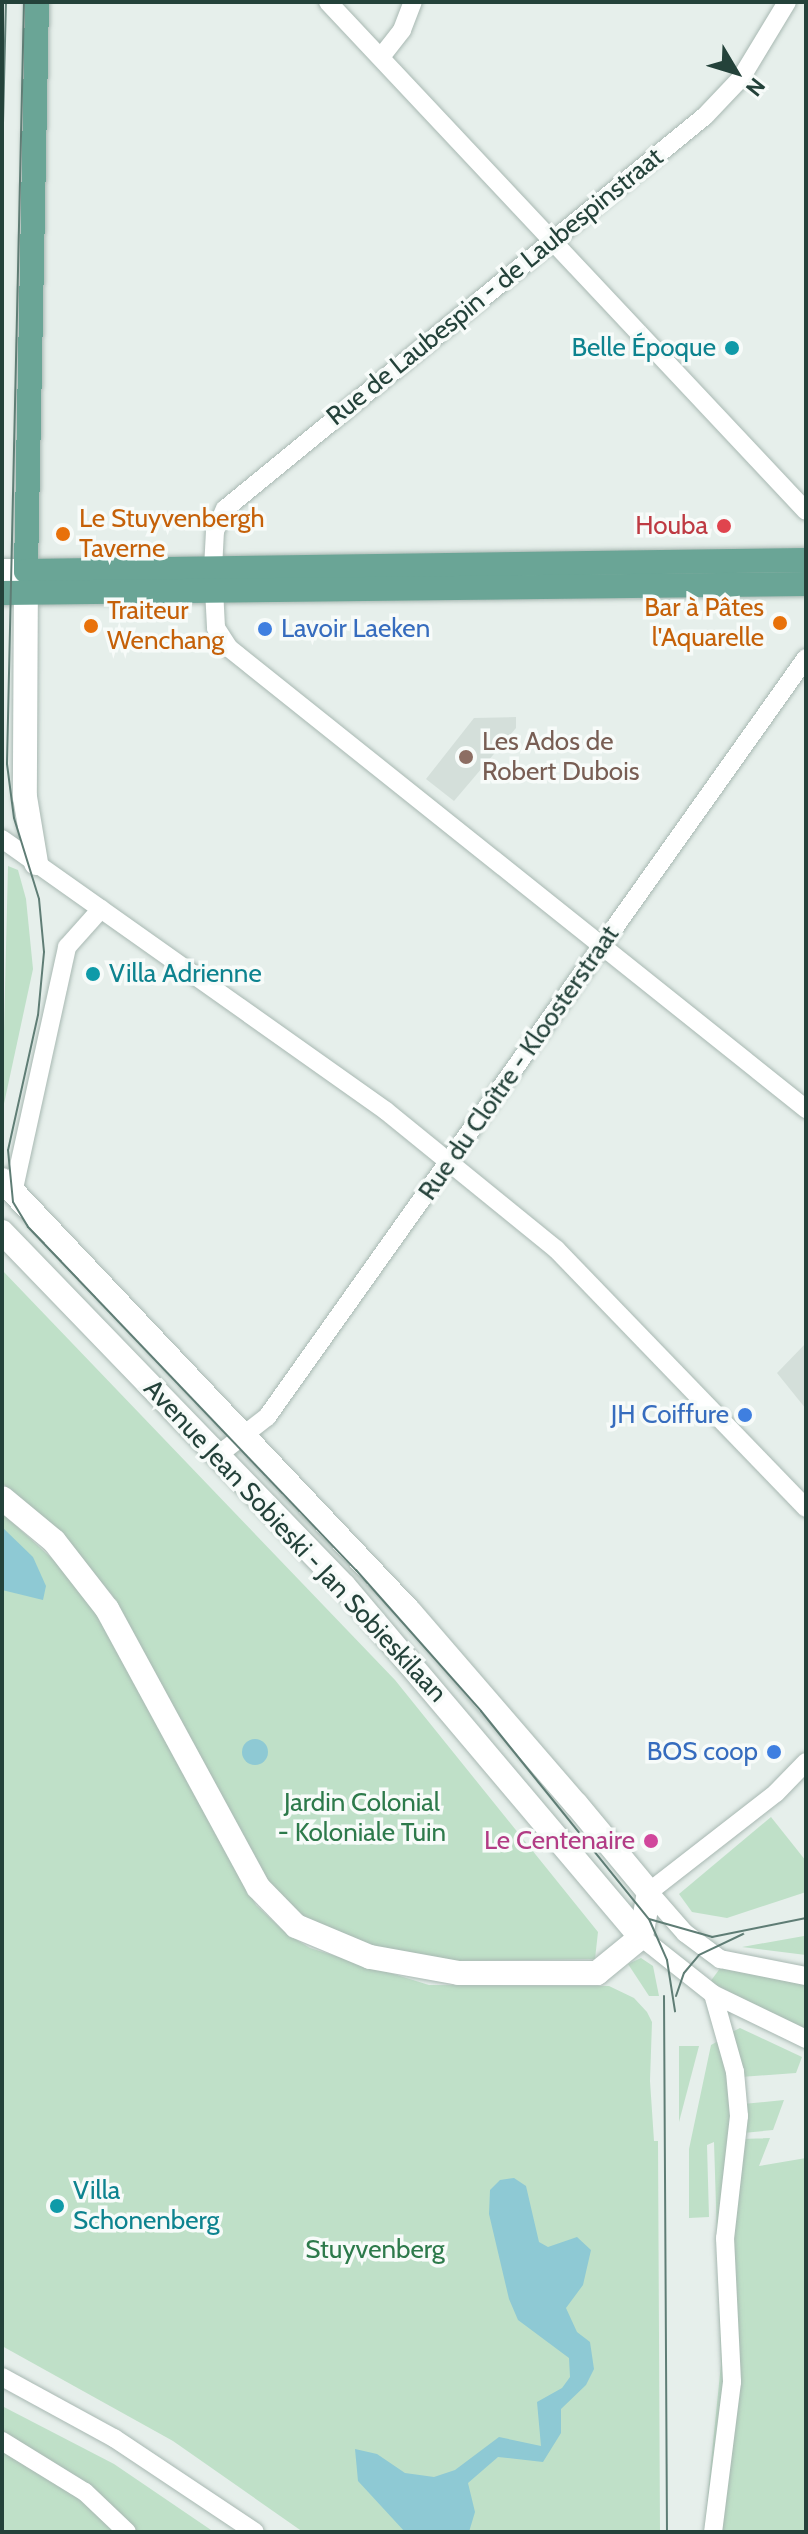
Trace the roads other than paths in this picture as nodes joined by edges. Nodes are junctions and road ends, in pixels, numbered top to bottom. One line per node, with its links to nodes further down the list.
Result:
1 (37, 2): 9 (main road)
2 (328, 2): 5 (street)
3 (413, 2): 5 (street)
4 (787, 2): 6 (street, Rue de Laubespin - de Laubespinstraat)
5 (381, 57): 6 (street)
6 (551, 240): 7 (street); 10 (street, Rue de Laubespin - de Laubespinstraat)
7 (806, 511)
8 (806, 560): 10 (main road)
9 (18, 578): 10 (main road); 12 (main road); 15 (street)
10 (213, 579): 11 (main road); 17 (street, Rue de Laubespin - de Laubespinstraat)
11 (806, 584)
12 (2, 593)
13 (806, 658): 17 (street, Rue du Cloître - Kloosterstraat)
14 (2, 839): 15 (street)
15 (36, 863): 16 (street)
16 (101, 909): 19 (street); 20 (street)
17 (601, 945): 18 (street, Rue de Laubespin - de Laubespinstraat); 19 (street, Rue du Cloître - Kloosterstraat)
18 (806, 1109)
19 (450, 1162): 22 (street, Rue du Cloître - Kloosterstraat); 25 (street)
20 (8, 1186): 22 (street, Avenue Jean Sobieski - Jan Sobieskilaan)
21 (2, 1232): 23 (street, Avenue Jean Sobieski - Jan Sobieskilaan)
22 (244, 1436): 23 (street, Rue du Cloître - Kloosterstraat); 27 (street, Avenue Jean Sobieski - Jan Sobieskilaan)
23 (218, 1455): 28 (street, Avenue Jean Sobieski - Jan Sobieskilaan)
24 (2, 1498): 28 (street)
25 (806, 1508)
26 (806, 1762): 27 (street)
27 (649, 1892): 28 (street); 29 (street, Avenue Jean Sobieski - Jan Sobieskilaan)
28 (641, 1937): 30 (street, Avenue Jean Sobieski - Jan Sobieskilaan)
29 (701, 1947): 30 (street); 31 (street)
30 (680, 1970): 32 (street, Avenue Jean Sobieski - Jan Sobieskilaan)
31 (806, 1976)
32 (713, 1994): 33 (street, Avenue Jean Sobieski - Jan Sobieskilaan); 38 (street)
33 (806, 2039)
34 (2, 2377): 37 (street)
35 (2, 2441): 36 (street)
36 (127, 2532)
37 (255, 2532)
38 (713, 2532)

